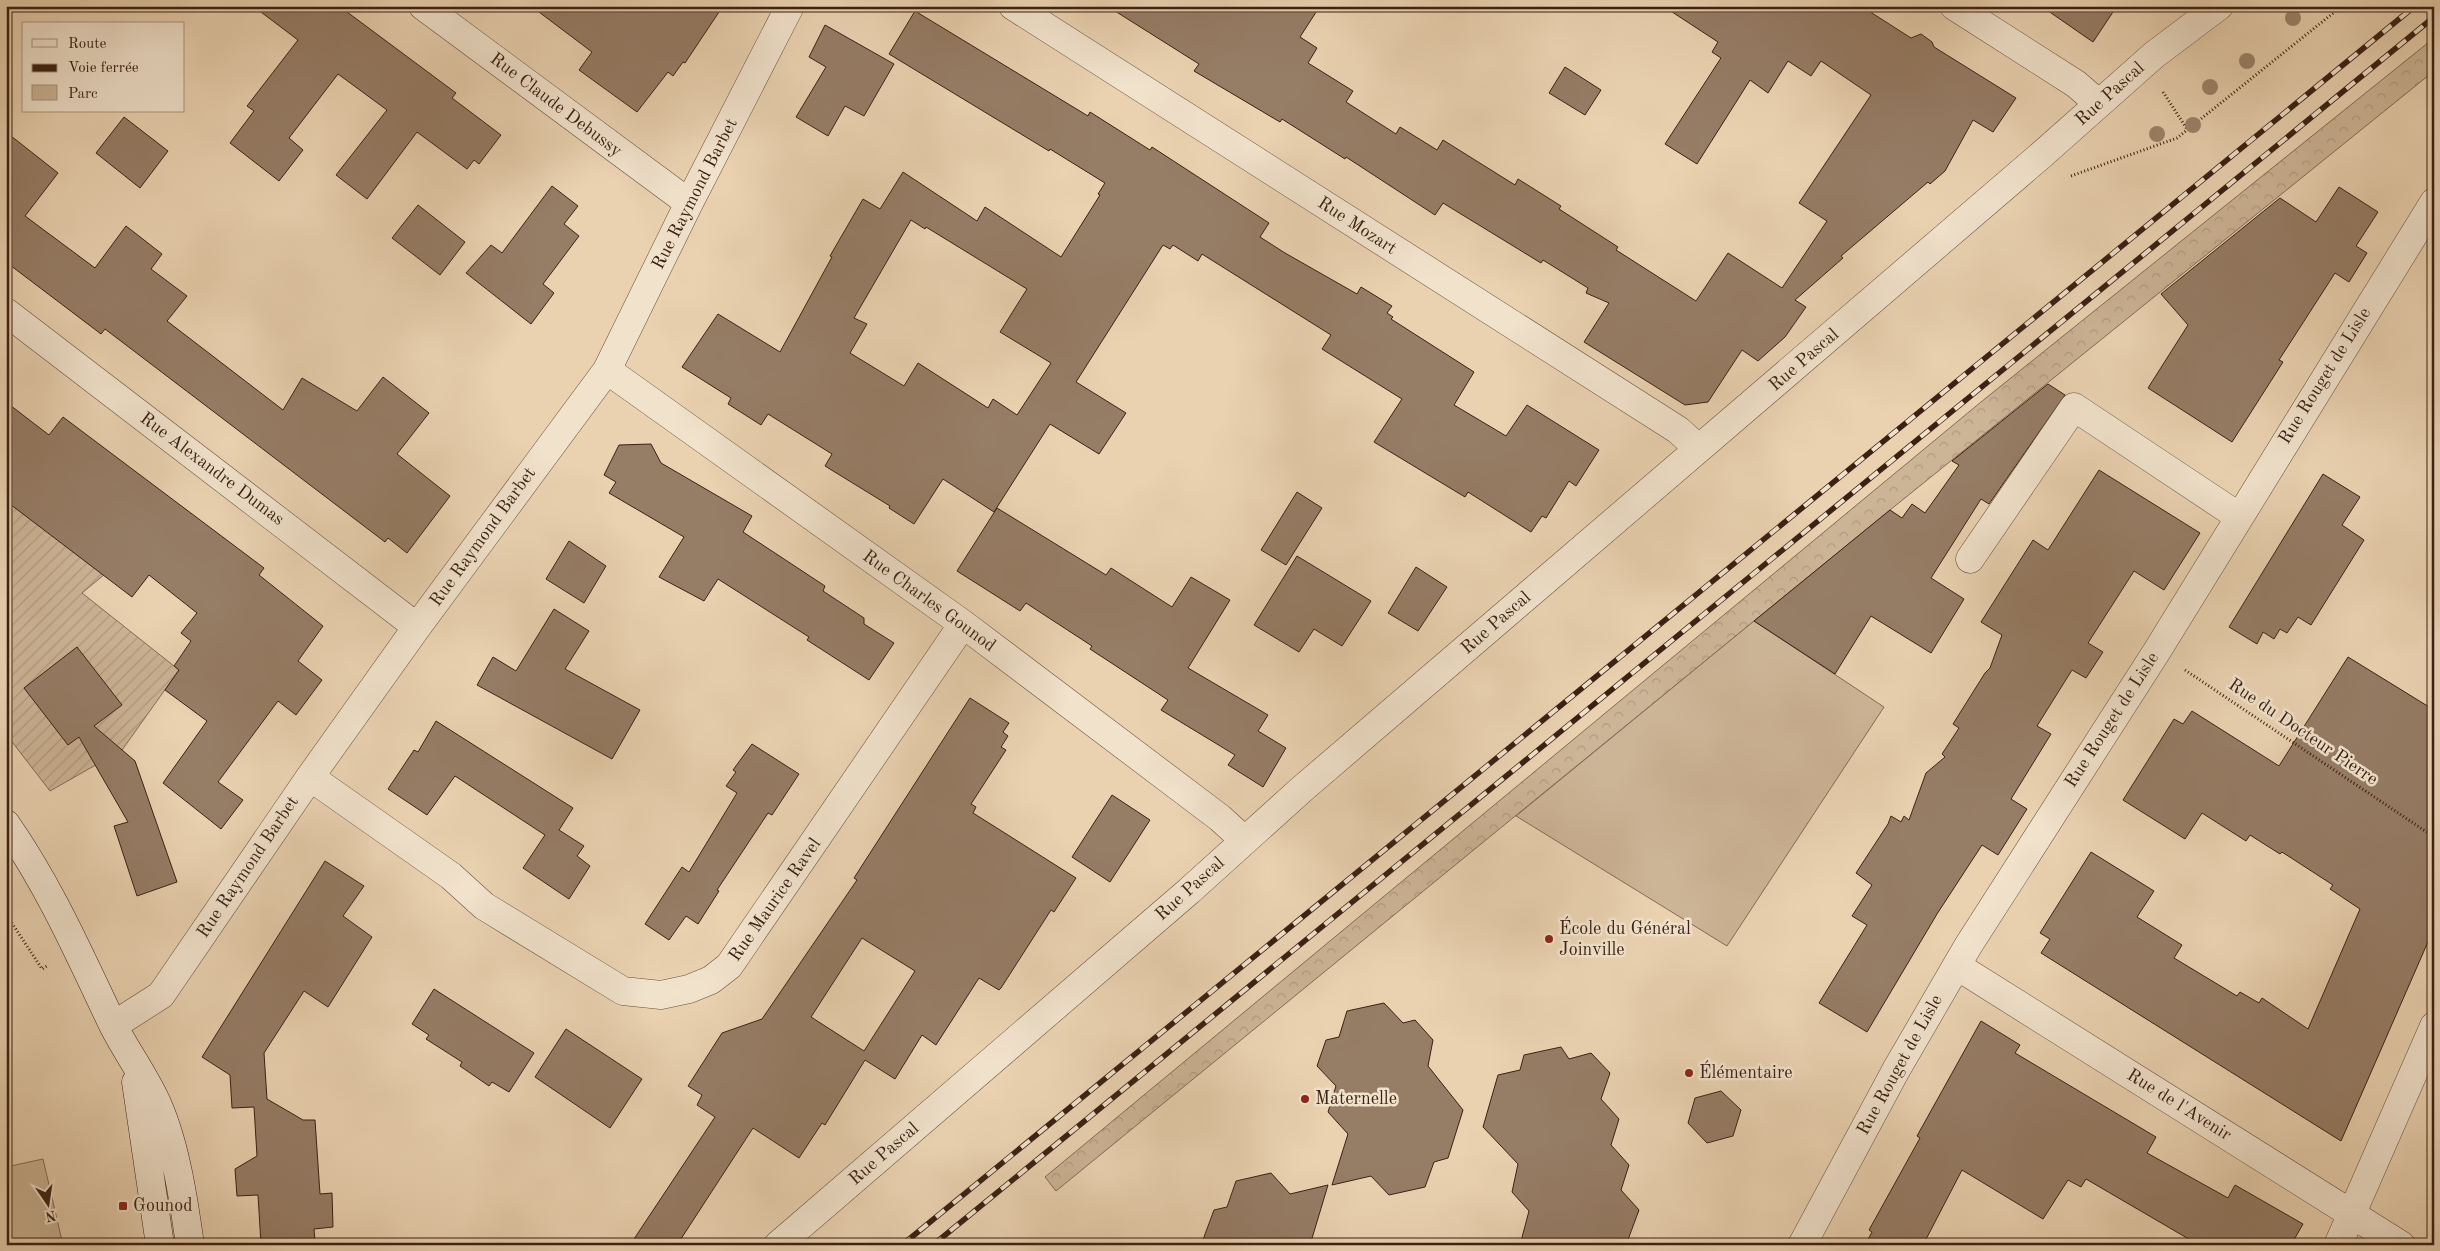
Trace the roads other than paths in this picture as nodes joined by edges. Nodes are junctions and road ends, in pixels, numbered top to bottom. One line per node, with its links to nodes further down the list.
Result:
1 (423, 6): 7 (street, Rue Claude Debussy)
2 (790, 6): 7 (street, Rue Raymond Barbet)
3 (1013, 6): 11 (street, Rue Mozart)
4 (1954, 6): 6 (street)
5 (2219, 6): 6 (street, Rue Pascal)
6 (2098, 103): 11 (street, Rue Pascal)
7 (689, 202): 10 (street, Rue Raymond Barbet)
8 (2434, 202): 12 (street, Rue Rouget de Lisle)
9 (6, 312): 15 (street, Rue Alexandre Dumas)
10 (608, 370): 14 (street, Rue Charles Gounod); 15 (street, Rue Raymond Barbet)
11 (1698, 448): 18 (street, Rue Pascal)
12 (2238, 516): 13 (street); 19 (street, Rue Rouget de Lisle)
13 (1970, 559)
14 (963, 624): 16 (street, Rue Maurice Ravel); 18 (street, Rue Charles Gounod)
15 (417, 627): 16 (street, Rue Raymond Barbet)
16 (310, 777): 20 (street, Rue Raymond Barbet)
17 (6, 824): 20 (street)
18 (1244, 840): 26 (street, Rue Pascal)
19 (1957, 966): 23 (street, Rue de l'Avenir); 27 (street, Rue Rouget de Lisle)
20 (114, 1025): 22 (street)
21 (2434, 1026): 23 (street)
22 (134, 1064): 24 (street); 25 (street)
23 (2351, 1214): 28 (street); 29 (street, Rue de l'Avenir)
24 (160, 1245)
25 (190, 1245)
26 (778, 1245)
27 (1802, 1245)
28 (2338, 1245)
29 (2401, 1245)

